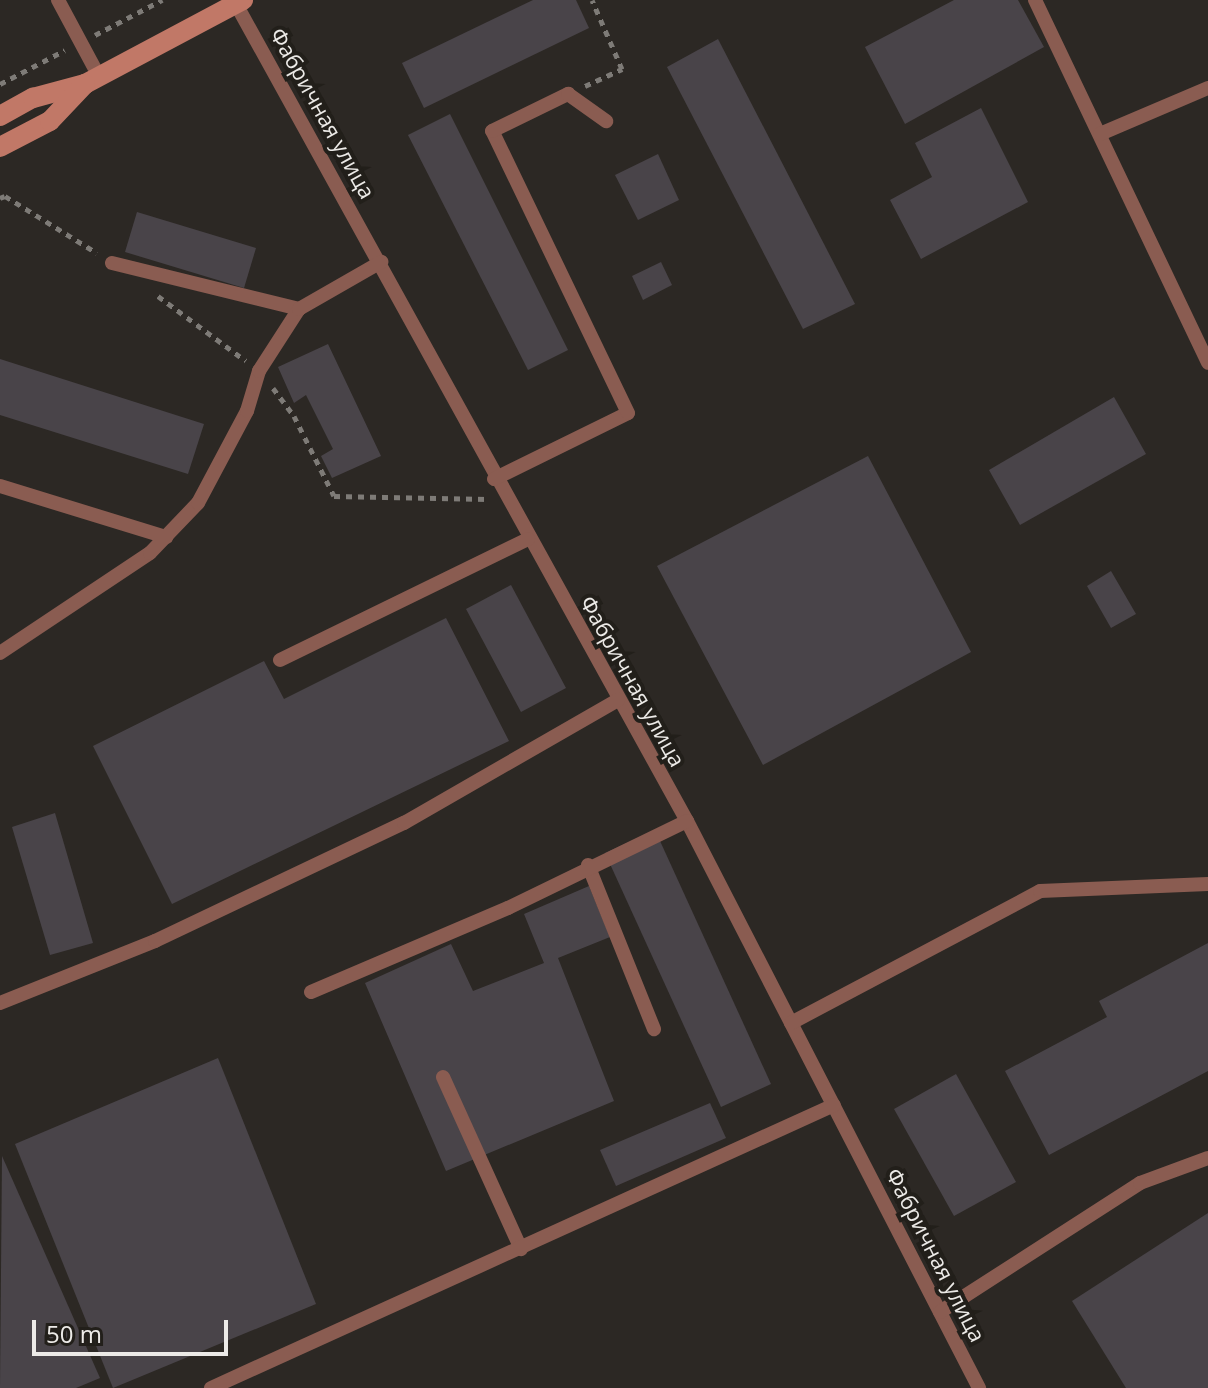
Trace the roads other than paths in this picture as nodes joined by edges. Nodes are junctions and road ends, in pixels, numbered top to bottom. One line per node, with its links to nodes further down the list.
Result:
1 (58, 0): 4 (lane)
2 (1035, 0): 8 (lane)
3 (239, 2): 4 (main road); 10 (lane, Фабричная улица)
4 (90, 75): 6 (main road); 9 (main road)
5 (1208, 88): 8 (lane)
6 (0, 116)
7 (606, 121): 14 (lane)
8 (1100, 134): 13 (lane)
9 (0, 147)
10 (381, 262): 12 (lane); 14 (lane, Фабричная улица)
11 (112, 263): 12 (lane)
12 (299, 309): 16 (lane)
13 (1208, 363)
14 (494, 479): 17 (lane, Фабричная улица)
15 (0, 486): 16 (lane)
16 (166, 537): 18 (lane)
17 (528, 539): 19 (lane); 20 (lane, Фабричная улица)
18 (0, 653)
19 (280, 660)
20 (618, 700): 21 (lane, Фабричная улица); 25 (lane)
21 (687, 821): 22 (lane); 26 (lane, Фабричная улица)
22 (588, 865): 24 (lane); 27 (lane)
23 (1208, 884): 26 (lane)
24 (311, 992)
25 (0, 1003)
26 (791, 1023): 29 (lane, Фабричная улица)
27 (654, 1029)
28 (443, 1077): 31 (lane)
29 (834, 1105): 31 (lane); 32 (lane, Фабричная улица)
30 (1208, 1158): 32 (lane)
31 (521, 1249): 33 (lane)
32 (940, 1312): 34 (lane, Фабричная улица)
33 (211, 1388)
34 (979, 1388)

